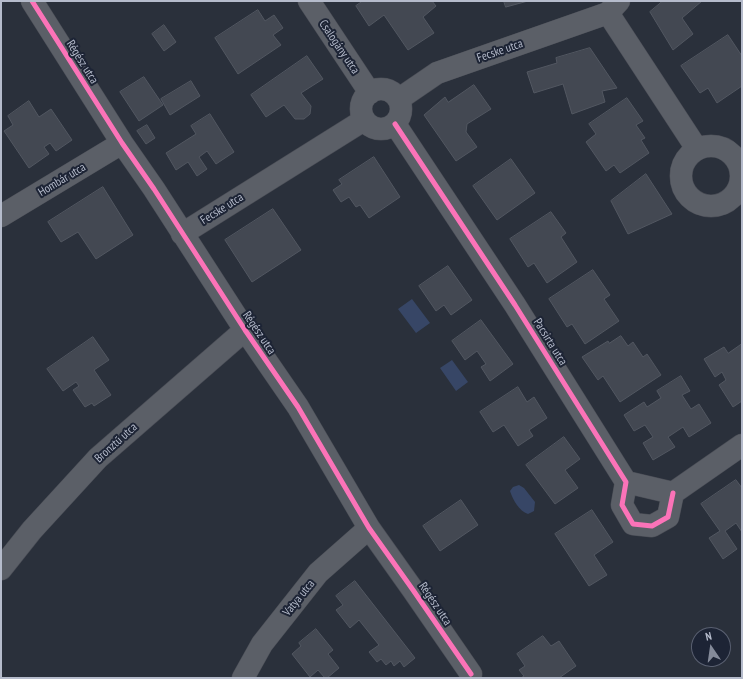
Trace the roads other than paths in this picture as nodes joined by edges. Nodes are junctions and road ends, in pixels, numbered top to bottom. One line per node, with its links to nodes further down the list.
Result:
1 (32, 1): 8 (street, Régész utca)
2 (309, 1): 4 (street, Csalogány utca)
3 (613, 7): 5 (street, Fecske utca); 9 (street, Fecske utca)
4 (370, 93): 5 (street); 6 (street)
5 (399, 99): 7 (street)
6 (364, 120): 7 (street); 11 (street, Fecske utca)
7 (395, 124): 14 (street, Pacsirta utca)
8 (122, 143): 10 (street, Hombár utca); 11 (street, Régész utca)
9 (697, 149)
10 (1, 216)
11 (182, 234): 12 (street, Régész utca)
12 (245, 330): 16 (street, Régész utca); 17 (street, Bronztű utca)
13 (742, 444): 15 (street)
14 (626, 482): 15 (street); 15 (street)
15 (673, 493)
16 (369, 528): 18 (street, Régész utca); 19 (street, Vatya utca)
17 (1, 569)
18 (471, 674)
19 (243, 678)

